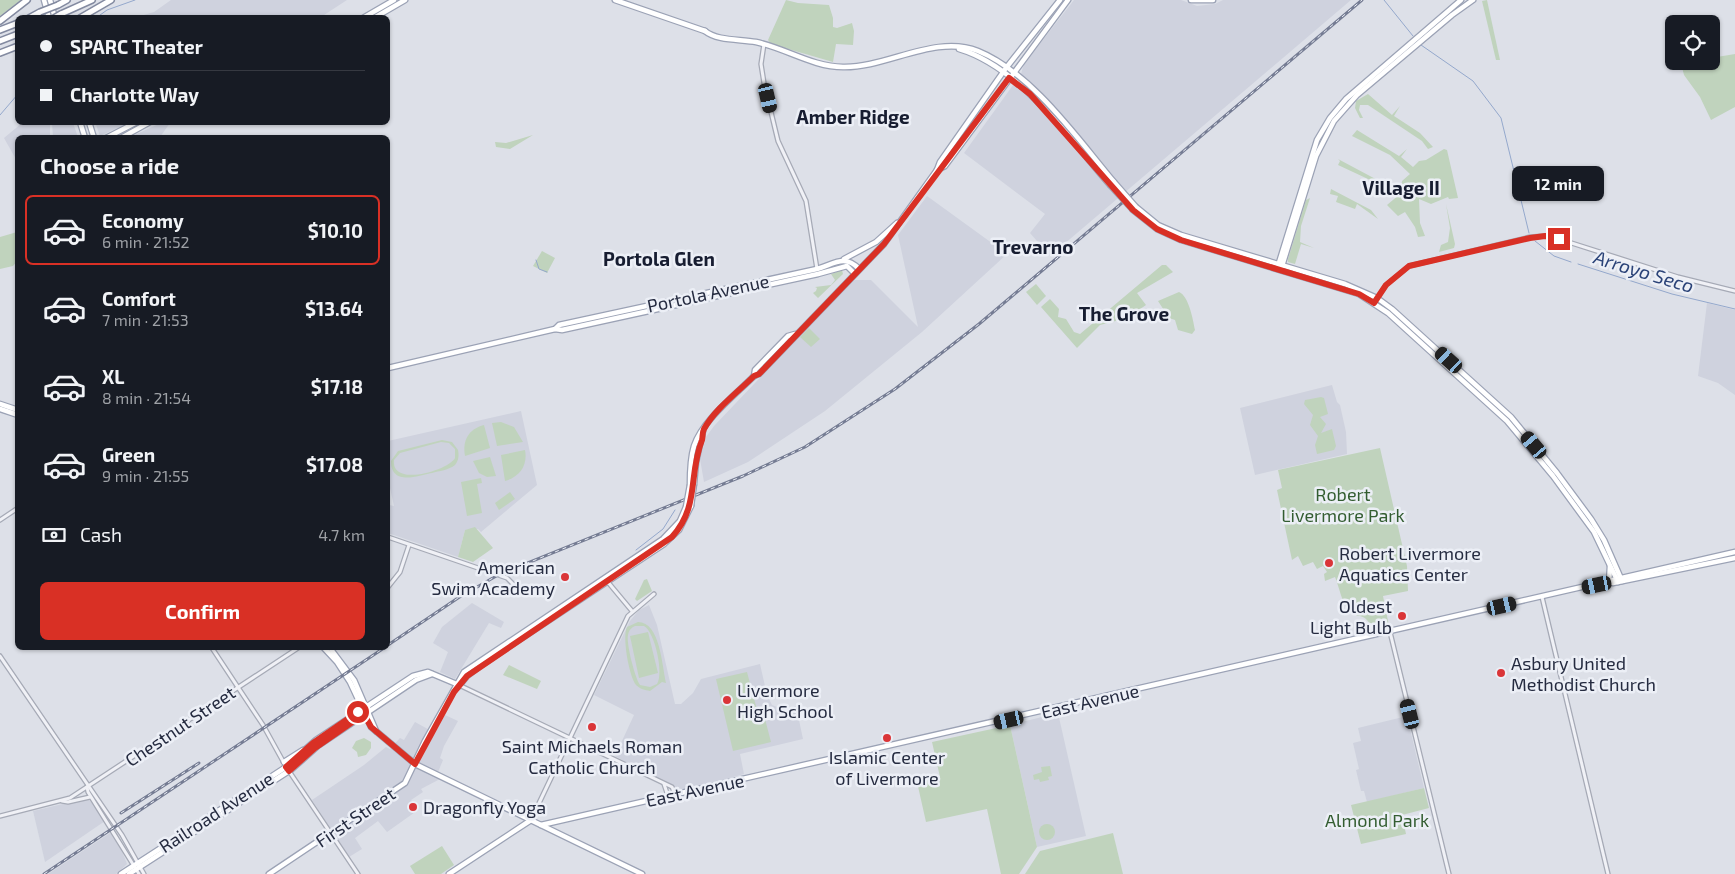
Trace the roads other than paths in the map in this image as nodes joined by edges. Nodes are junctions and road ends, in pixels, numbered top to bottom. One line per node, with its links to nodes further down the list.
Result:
1 (27, 0): 23 (highway)
2 (44, 0): 17 (main road)
3 (50, 0): 18 (main road)
4 (67, 0): 16 (highway, bridge)
5 (92, 0): 19 (highway, bridge)
6 (111, 0): 20 (highway)
7 (394, 0): 21 (main road)
8 (405, 0): 22 (main road)
9 (615, 0): 29 (main road)
10 (1060, 0): 32 (main road, First Street)
11 (1068, 0): 33 (main road, First Street)
12 (1191, 0): 13 (main road)
13 (1213, 0)
14 (1461, 0): 27 (main road)
15 (1474, 0): 27 (main road)
16 (34, 15)
17 (48, 15)
18 (53, 15)
19 (59, 15)
20 (85, 15)
21 (368, 15)
22 (379, 15)
23 (0, 20)
24 (15, 24): 25 (highway)
25 (0, 30)
26 (15, 35): 28 (highway)
27 (1422, 37): 41 (main road)
28 (0, 41)
29 (764, 44): 32 (main road); 43 (street)
30 (15, 47): 31 (highway)
31 (0, 53)
32 (1005, 71): 33 (main road); 38 (main road, First Street)
33 (1011, 76): 38 (main road, First Street); 41 (main road, bridge)
34 (131, 125): 36 (main road)
35 (145, 125): 37 (main road)
36 (112, 135)
37 (126, 135)
38 (937, 170): 39 (main road, First Street)
39 (904, 217): 40 (main road); 42 (main road, First Street)
40 (837, 263): 42 (main road, Portola Avenue); 43 (main road, Portola Avenue)
41 (1280, 266): 46 (main road); 47 (main road)
42 (859, 268): 44 (main road, First Street)
43 (818, 271): 44 (main road, Portola Avenue); 48 (main road, Portola Avenue)
44 (854, 273): 62 (main road, First Street, bridge)
45 (1735, 291): 46 (street)
46 (1377, 298): 47 (street); 57 (main road)
47 (1374, 303): 55 (main road)
48 (390, 368)
49 (0, 404): 51 (main road)
50 (0, 409): 52 (main road)
51 (15, 409)
52 (15, 415)
53 (15, 510): 54 (street)
54 (0, 520)
55 (1587, 522): 57 (main road); 61 (main road)
56 (390, 539): 58 (street)
57 (1605, 541): 63 (main road)
58 (409, 544): 65 (street); 66 (street)
59 (1735, 552): 63 (main road, East Avenue)
60 (1735, 558): 63 (main road, East Avenue)
61 (1610, 562): 63 (main road); 64 (main road)
62 (606, 580): 69 (street); 76 (main road, First Street)
63 (1619, 580): 64 (main road, East Avenue)
64 (1609, 582): 68 (main road, East Avenue)
65 (390, 584)
66 (514, 586)
67 (654, 594): 69 (street)
68 (1542, 597): 70 (main road, East Avenue); 101 (street)
69 (632, 612): 79 (street)
70 (1390, 632): 84 (main road, East Avenue); 100 (street)
71 (213, 650): 77 (street)
72 (295, 650): 77 (street, Chestnut Street)
73 (326, 650): 78 (main road)
74 (332, 650): 78 (main road)
75 (0, 656): 83 (street)
76 (458, 684): 78 (main road, Railroad Avenue); 79 (street); 80 (main road, First Street)
77 (238, 687): 81 (street); 83 (street, Chestnut Street)
78 (365, 711): 80 (main road); 81 (main road, Railroad Avenue); 81 (main road, Railroad Avenue)
79 (569, 738): 82 (street); 89 (street)
80 (415, 764): 89 (main road); 91 (main road, First Street)
81 (286, 767): 91 (street); 92 (main road, Railroad Avenue)
82 (664, 784): 84 (street); 85 (street)
83 (87, 787): 86 (street); 87 (street, Chestnut Street); 92 (street)
84 (675, 794): 85 (main road, East Avenue)
85 (668, 796): 90 (main road, East Avenue)
86 (91, 797): 87 (street); 92 (street)
87 (62, 801): 88 (street)
88 (0, 816)
89 (530, 820): 90 (main road); 98 (main road)
90 (541, 825): 99 (main road)
91 (330, 833): 96 (main road, First Street); 97 (street)
92 (137, 868): 93 (main road, Railroad Avenue); 94 (main road, Railroad Avenue); 95 (street)
93 (121, 874)
94 (129, 874)
95 (144, 874)
96 (270, 874)
97 (358, 874)
98 (449, 874)
99 (642, 874)
100 (1448, 874)
101 (1608, 874)

